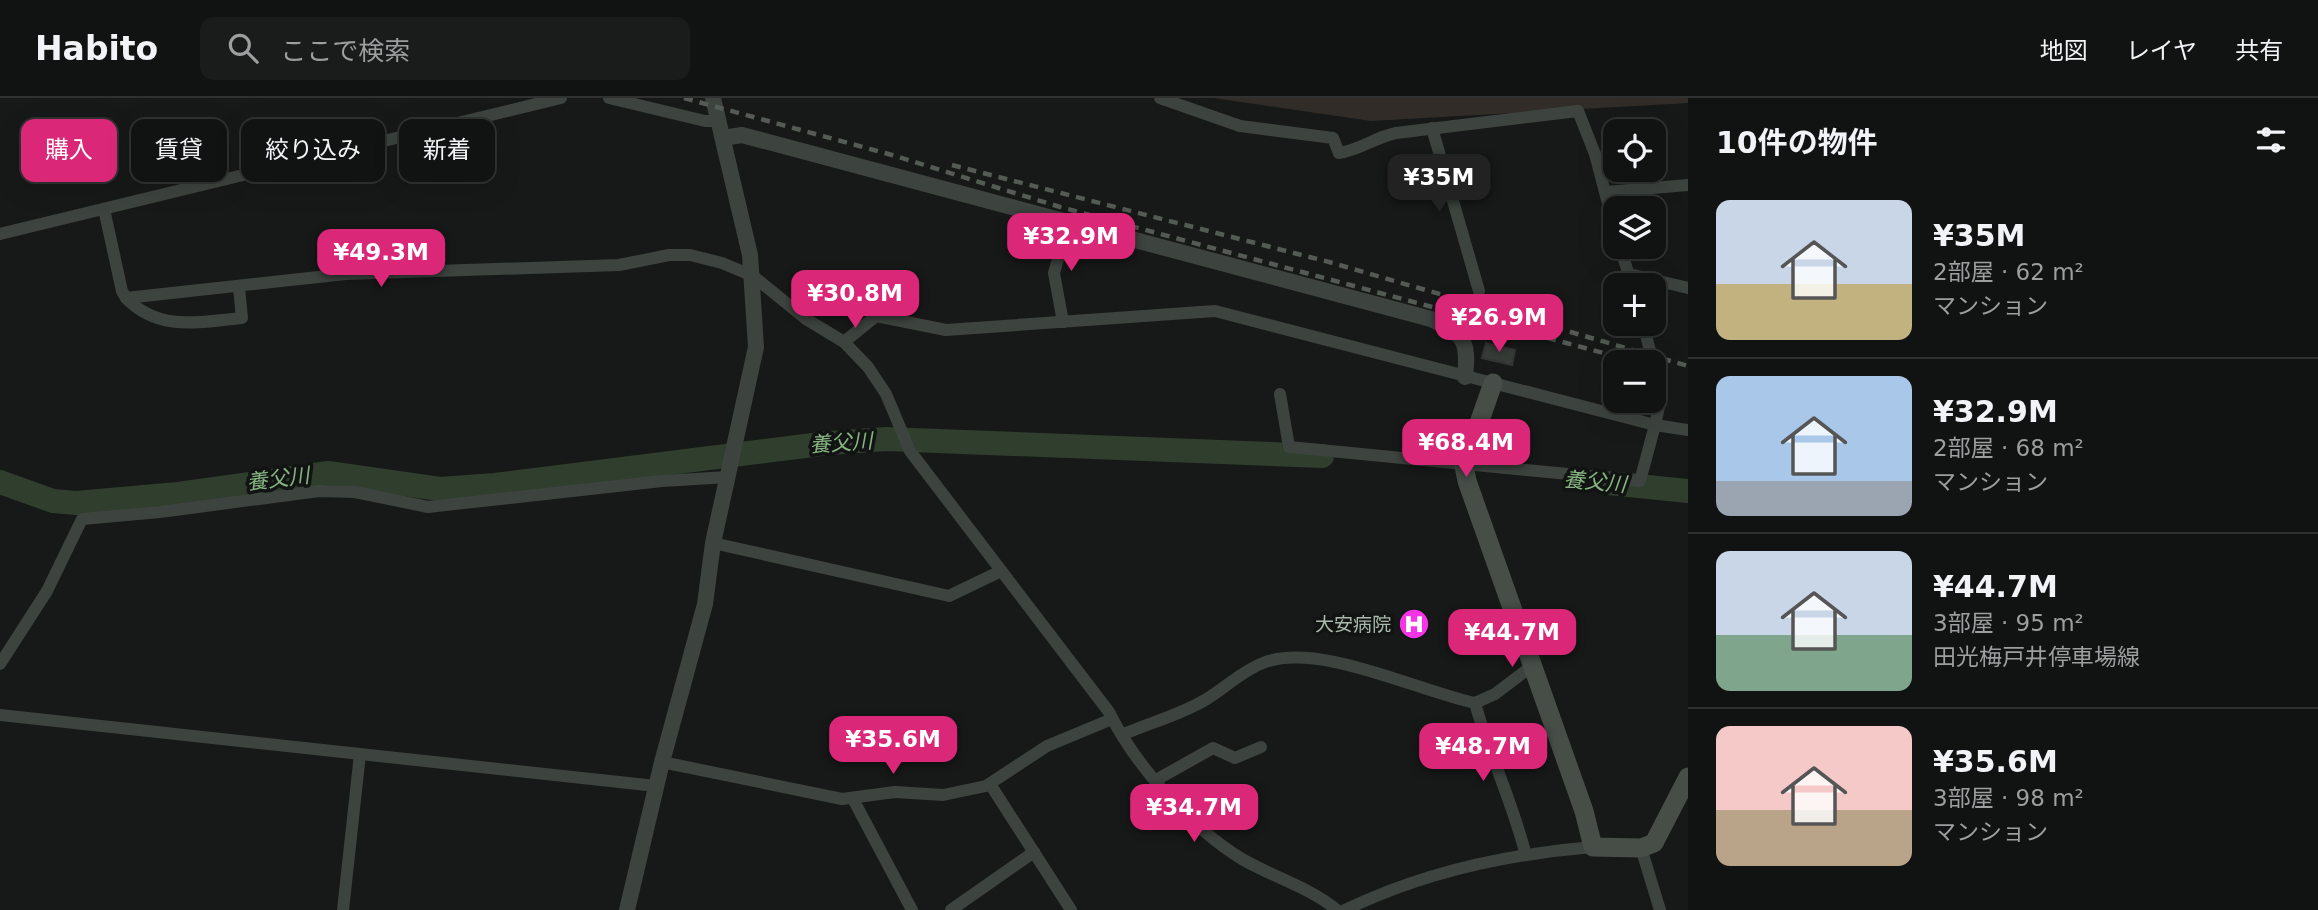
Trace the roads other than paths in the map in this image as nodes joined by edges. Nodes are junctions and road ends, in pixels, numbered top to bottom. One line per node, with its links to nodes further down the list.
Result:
1 (561, 98): 11 (street)
2 (609, 98): 5 (street)
3 (713, 98): 5 (street)
4 (1160, 98): 6 (street)
5 (719, 121): 7 (street)
6 (1432, 128): 9 (street); 18 (street)
7 (723, 138): 12 (street); 14 (street)
8 (1688, 185): 9 (street)
9 (1606, 192): 10 (street)
10 (1607, 196)
11 (104, 209): 13 (street); 19 (street)
12 (1068, 223): 20 (street); 22 (street)
13 (0, 234)
14 (753, 276): 16 (street); 21 (street); 29 (street)
15 (1666, 285): 17 (street)
16 (239, 288): 19 (street); 19 (street)
17 (1688, 288)
18 (1479, 291)
19 (126, 298)
20 (1063, 322): 21 (street); 22 (street)
21 (844, 342): 31 (street)
22 (1465, 377): 23 (street)
23 (1493, 383): 26 (street); 28 (main road)
24 (1280, 394): 28 (street)
25 (1658, 413): 26 (street)
26 (1655, 425): 27 (street); 28 (street)
27 (1688, 430)
28 (1466, 469): 33 (main road)
29 (729, 473): 30 (street); 32 (street)
30 (713, 542): 31 (street); 40 (street)
31 (1001, 571): 36 (street)
32 (0, 664)
33 (1532, 666): 34 (street); 46 (main road)
34 (1475, 703): 37 (street); 49 (street)
35 (0, 715): 39 (street)
36 (1112, 719): 37 (street); 43 (street)
37 (1122, 735): 42 (street)
38 (1261, 747): 42 (street)
39 (360, 754): 44 (street); 50 (street)
40 (662, 762): 44 (street); 45 (street)
41 (1688, 777): 47 (main road)
42 (1156, 780): 55 (street)
43 (990, 784): 45 (street); 48 (street)
44 (656, 786): 51 (street)
45 (853, 799): 52 (street)
46 (1593, 847): 47 (main road); 49 (street)
47 (1641, 848): 57 (street)
48 (1034, 852): 53 (street); 54 (street)
49 (1525, 852): 56 (street)
50 (343, 910)
51 (627, 910)
52 (912, 910)
53 (951, 910)
54 (1071, 910)
55 (1336, 910)
56 (1345, 910)
57 (1660, 910)

